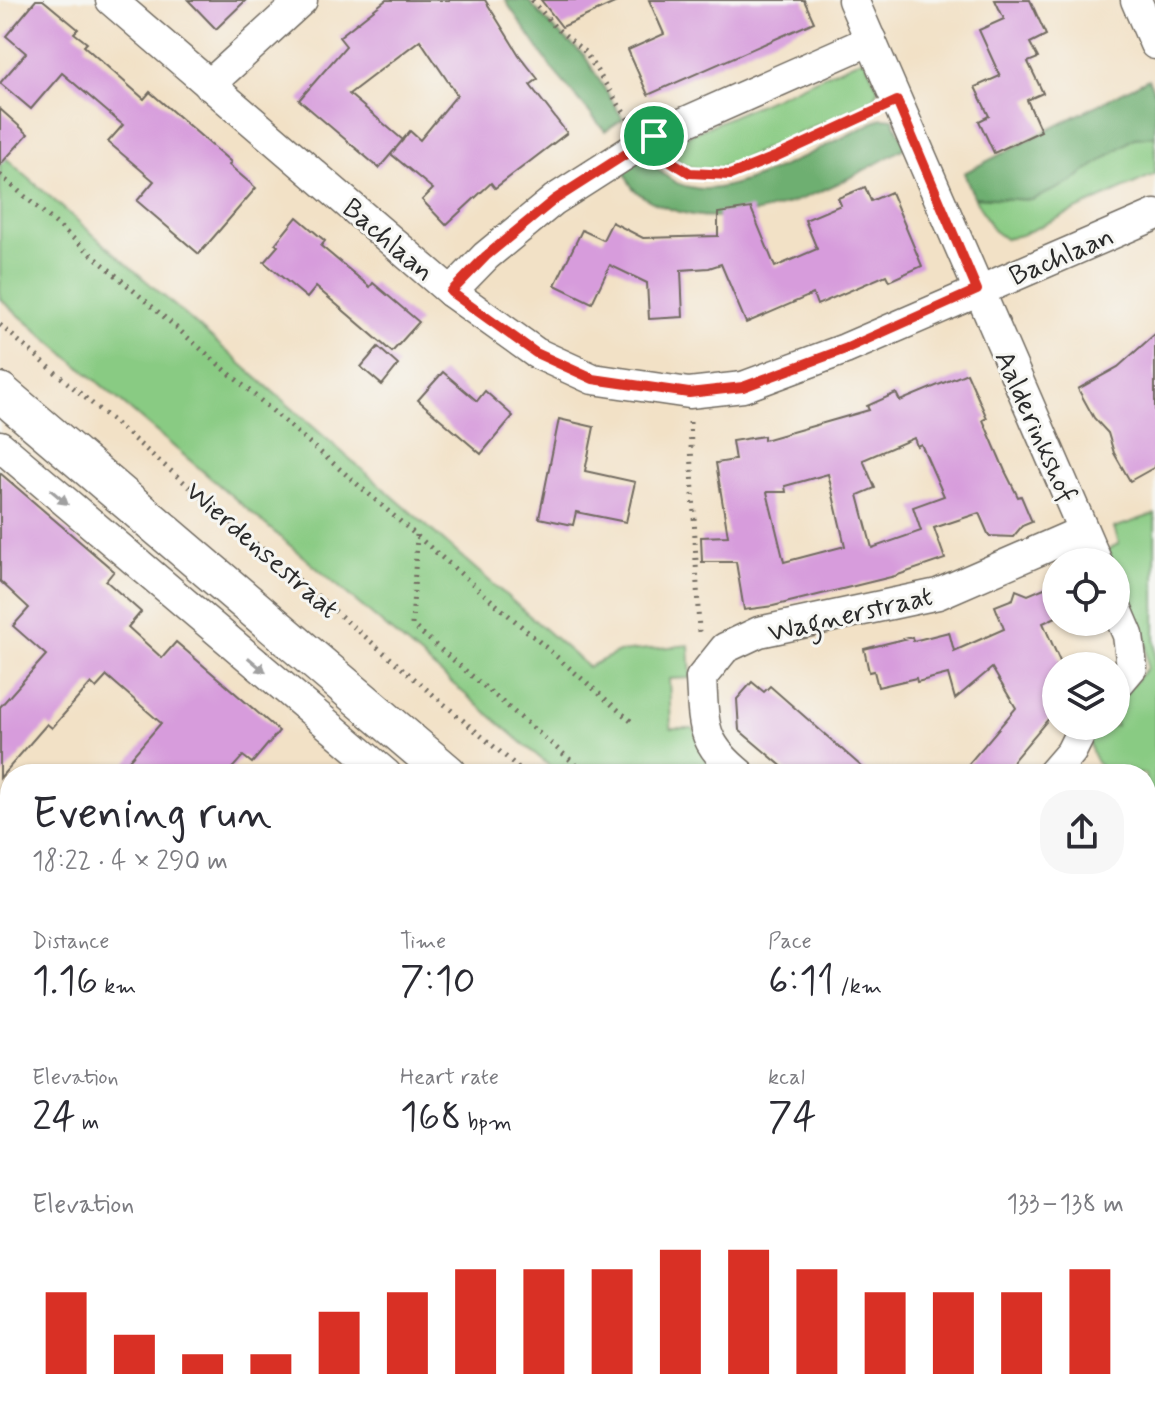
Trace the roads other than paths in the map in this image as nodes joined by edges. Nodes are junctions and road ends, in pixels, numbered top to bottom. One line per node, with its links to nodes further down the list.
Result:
1 (111, 0): 7 (street, Bachlaan)
2 (302, 0): 7 (street)
3 (853, 0): 5 (street, Aalderinkshof)
4 (1136, 0): 6 (street)
5 (871, 40): 9 (street, Aalderinkshof); 10 (street)
6 (1155, 44)
7 (209, 85): 10 (street, Bachlaan)
8 (1155, 215): 9 (street, Bachlaan)
9 (977, 290): 10 (street, Bachlaan); 13 (street, Aalderinkshof)
10 (451, 292)
11 (0, 392): 19 (main road, Wierdensestraat)
12 (0, 446): 18 (street, one-way to 18)
13 (1083, 531): 14 (street, Aalderinkshof); 20 (street, Wagnerstraat)
14 (1091, 548)
15 (1128, 636): 16 (street)
16 (1130, 669)
17 (1077, 740): 21 (street)
18 (374, 764)
19 (436, 764)
20 (728, 764)
21 (1061, 764)

